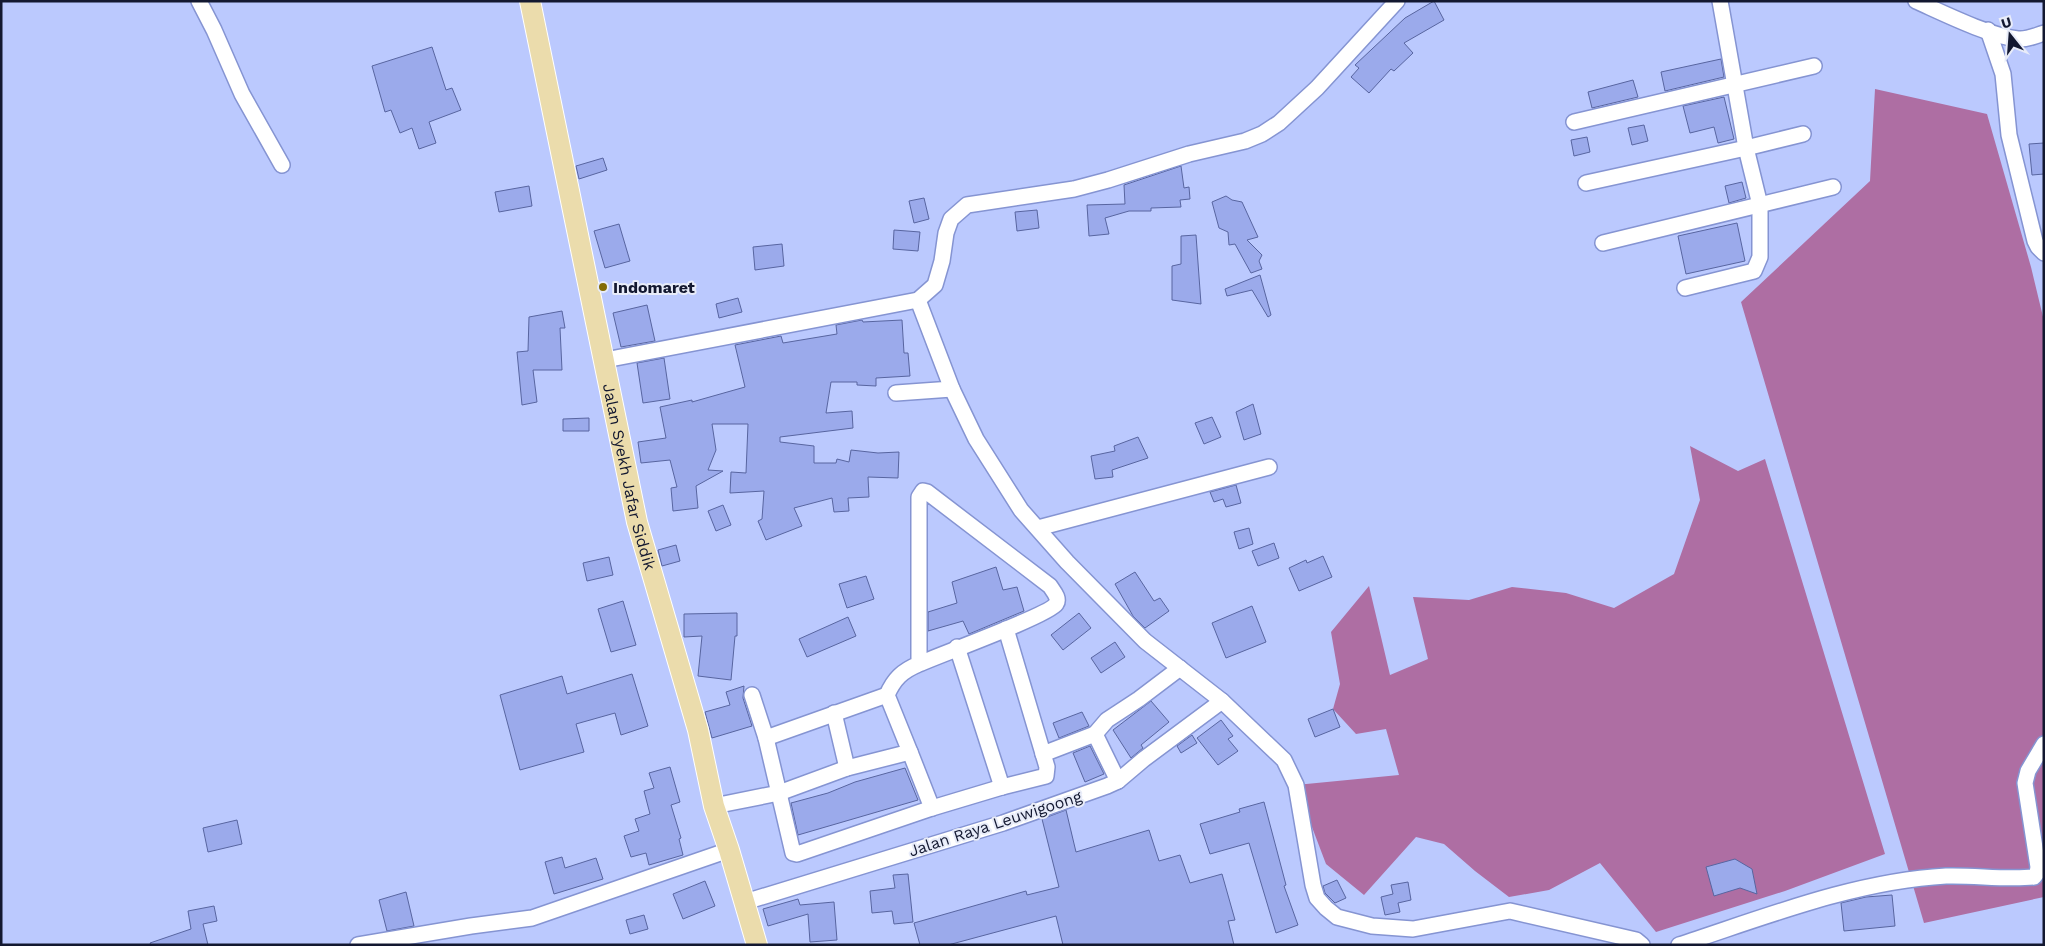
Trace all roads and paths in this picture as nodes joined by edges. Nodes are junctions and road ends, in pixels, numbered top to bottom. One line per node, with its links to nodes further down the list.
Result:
1 (199, 1): 13 (street)
2 (530, 1): 21 (main road, Jalan Syekh Jafar Siddik)
3 (1397, 1): 20 (street)
4 (1720, 1): 9 (street)
5 (1916, 1): 6 (street)
6 (1988, 30): 7 (street); 18 (street)
7 (2044, 33)
8 (1814, 66): 9 (street)
9 (1735, 85): 10 (street); 12 (street)
10 (1574, 122)
11 (1803, 134): 12 (street)
12 (1746, 148): 14 (street); 16 (street)
13 (282, 165)
14 (1586, 183)
15 (1833, 187): 16 (street)
16 (1760, 205): 17 (street); 19 (street)
17 (1603, 243)
18 (2044, 253)
19 (1685, 288)
20 (918, 300): 21 (street); 22 (street)
21 (605, 360): 43 (main road, Jalan Syekh Jafar Siddik)
22 (952, 389): 23 (street); 25 (street)
23 (896, 393)
24 (1269, 467): 25 (street)
25 (1038, 528): 29 (street)
26 (1006, 629): 27 (street); 28 (street); 38 (street)
27 (957, 647): 28 (street); 41 (street)
28 (919, 664): 31 (street)
29 (1180, 668): 32 (street); 34 (street)
30 (752, 695): 35 (street)
31 (887, 695): 33 (street); 37 (street)
32 (1222, 701): 40 (street, Jalan Raya Leuwigoong); 49 (street)
33 (834, 713): 35 (street); 39 (street)
34 (1095, 734): 38 (street); 40 (street)
35 (766, 738): 42 (street)
36 (2044, 744): 50 (street)
37 (910, 752): 39 (street); 44 (street)
38 (1043, 754): 41 (street)
39 (847, 768): 42 (street)
40 (1118, 781): 46 (street, Jalan Raya Leuwigoong)
41 (1002, 787): 44 (street)
42 (779, 793): 43 (street); 44 (street)
43 (714, 806): 45 (main road, Jalan Syekh Jafar Siddik)
44 (932, 808)
45 (729, 850): 46 (main road, Jalan Syekh Jafar Siddik); 47 (street)
46 (744, 902): 48 (main road, Jalan Syekh Jafar Siddik)
47 (358, 945)
48 (757, 945)
49 (1642, 945)
50 (1679, 945)

